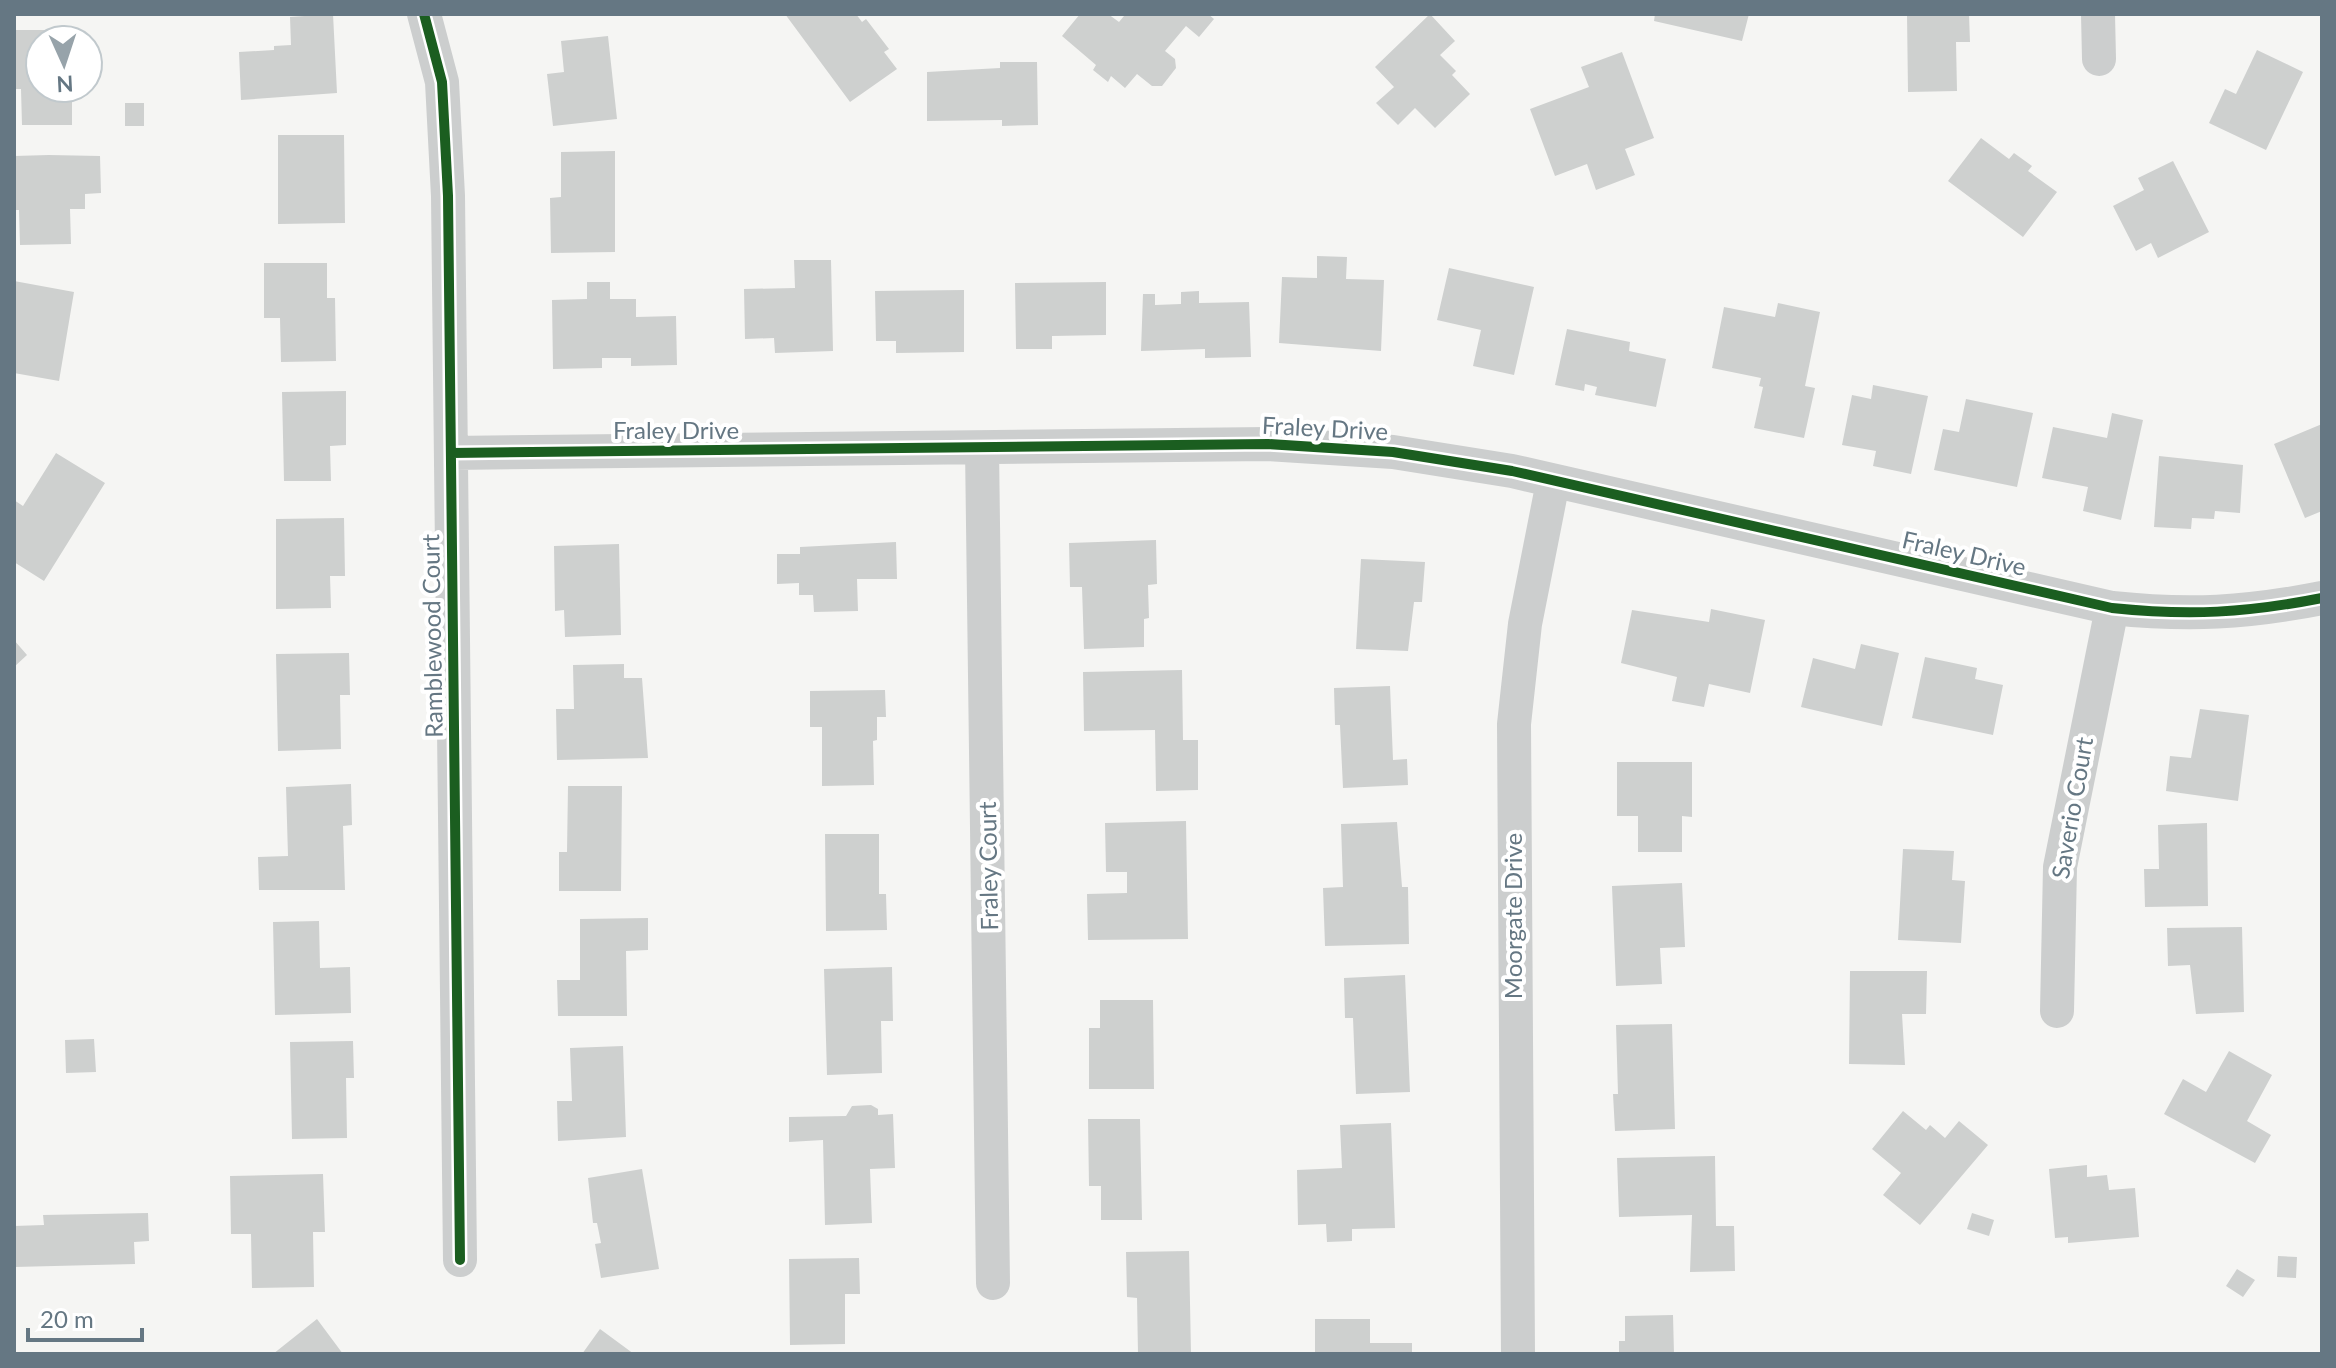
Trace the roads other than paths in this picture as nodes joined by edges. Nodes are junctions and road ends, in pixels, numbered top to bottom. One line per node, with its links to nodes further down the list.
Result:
1 (424, 14): 5 (street, Ramblewood Court)
2 (2098, 14): 3 (street)
3 (2099, 59)
4 (982, 448): 5 (street, Fraley Drive); 6 (street, Fraley Drive); 11 (street, Fraley Court)
5 (451, 453): 10 (street, Ramblewood Court)
6 (1553, 482): 8 (street, Fraley Drive); 12 (street, Moorgate Drive)
7 (2322, 598): 8 (street, Fraley Drive)
8 (2112, 608): 9 (street, Saverio Court)
9 (2057, 1011)
10 (460, 1260)
11 (993, 1283)
12 (1518, 1354)

